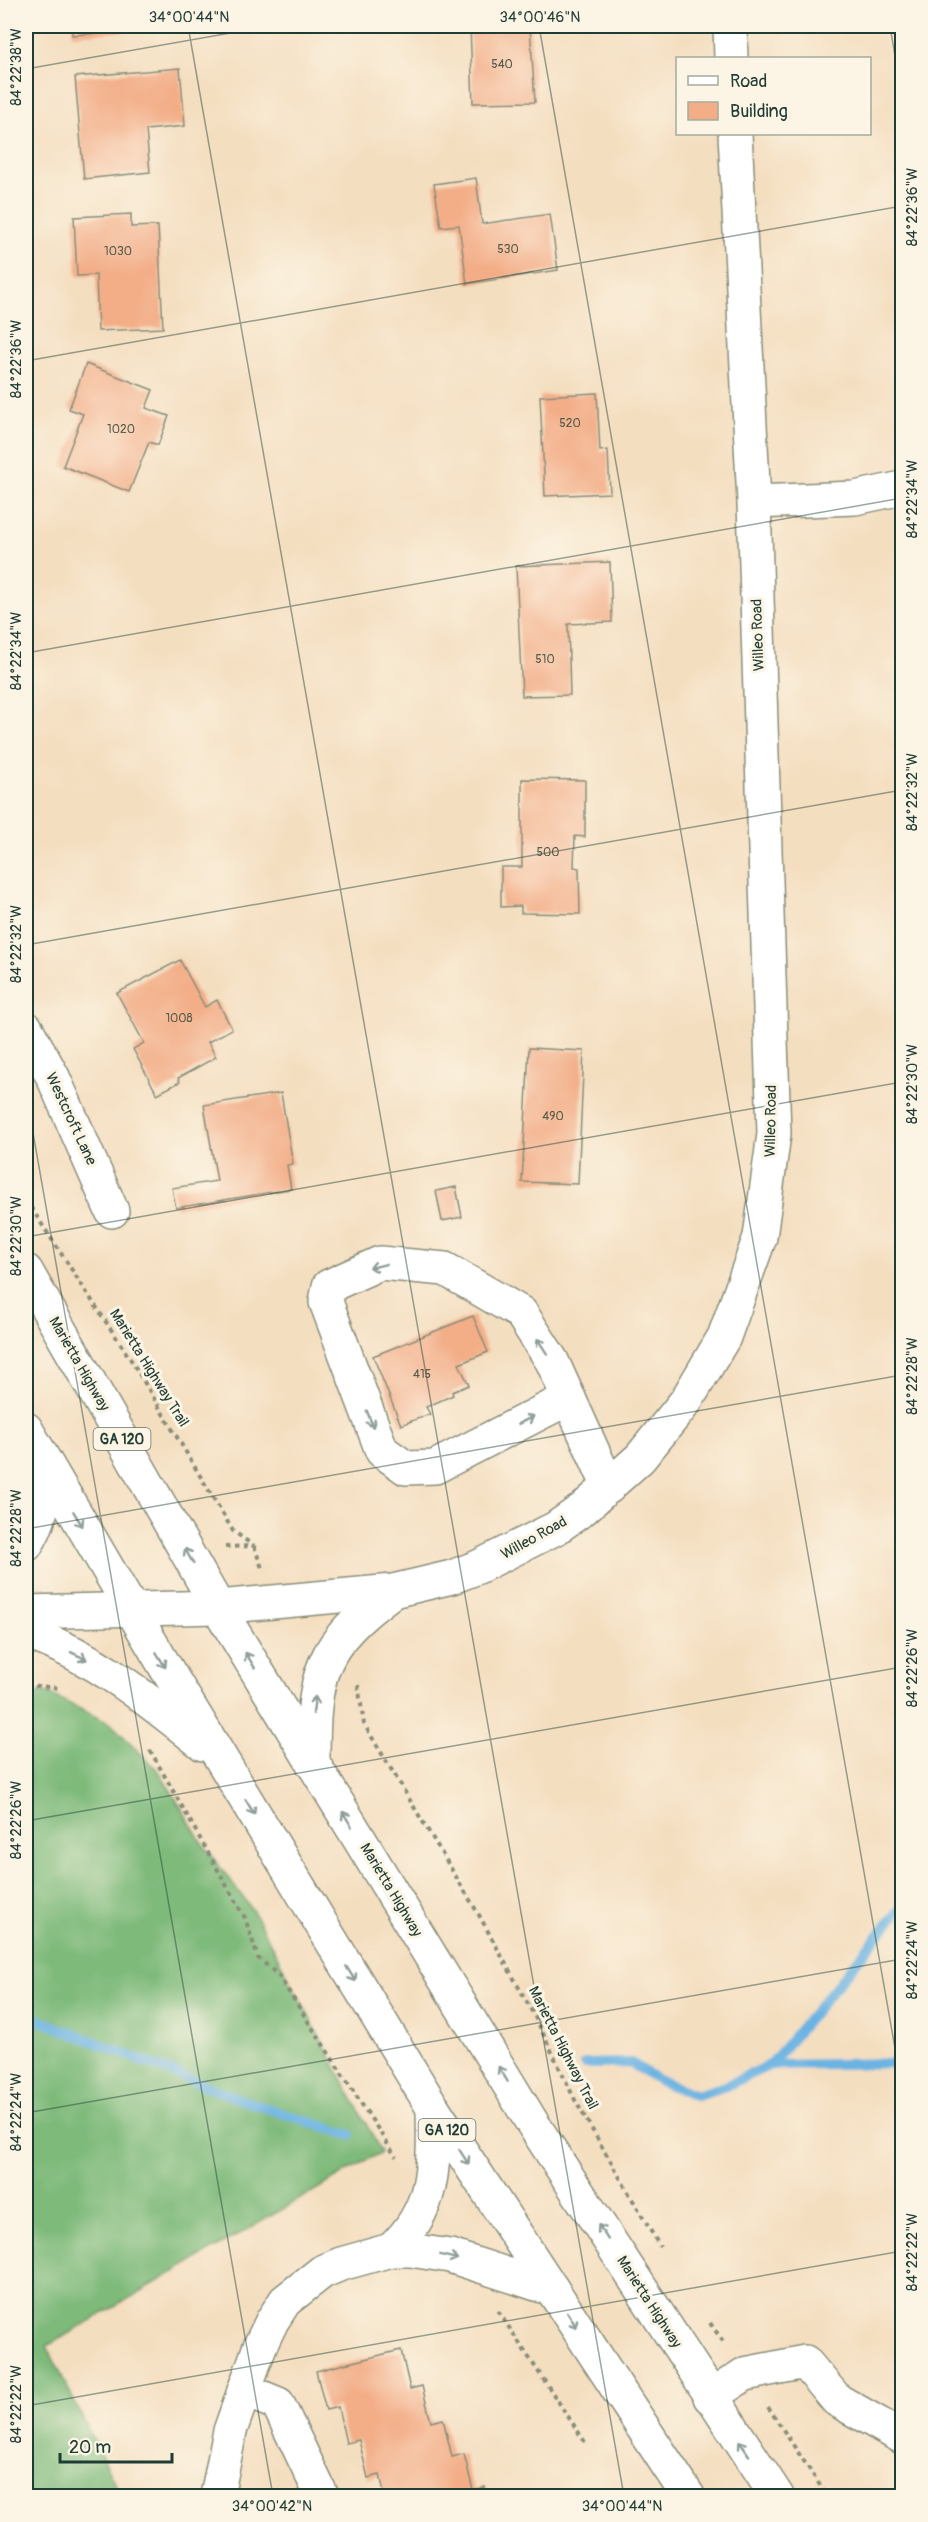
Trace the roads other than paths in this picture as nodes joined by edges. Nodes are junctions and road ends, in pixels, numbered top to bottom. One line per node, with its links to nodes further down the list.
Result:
1 (730, 26): 2 (main road)
2 (731, 57)
3 (735, 135): 5 (main road, Willeo Road)
4 (903, 488): 5 (main road)
5 (754, 502): 11 (main road, Willeo Road)
6 (26, 1028): 7 (main road, Westcroft Lane)
7 (112, 1211)
8 (26, 1271): 14 (main road, Marietta Highway / GA 120, one-way to 8)
9 (569, 1398): 9 (main road, one-way to 9); 11 (main road)
10 (32, 1440): 12 (main road); 15 (main road, GA 120, one-way to 15)
11 (609, 1487): 13 (main road, Willeo Road)
12 (26, 1545)
13 (393, 1591): 14 (main road, Willeo Road); 19 (main road, one-way to 13)
14 (218, 1607): 15 (main road, Willeo Road); 19 (main road, Marietta Highway / GA 120, one-way to 14)
15 (131, 1610): 16 (main road, Willeo Road); 18 (main road, GA 120, one-way to 18)
16 (26, 1612)
17 (26, 1632): 18 (main road, one-way to 18)
18 (220, 1756): 20 (main road, GA 120, one-way to 20)
19 (313, 1764): 24 (main road, Marietta Highway / GA 120, one-way to 19)
20 (433, 2108): 21 (main road); 22 (main road, GA 120, one-way to 22)
21 (392, 2250): 22 (main road, one-way to 22); 26 (main road)
22 (552, 2289): 28 (main road, GA 120, one-way to 28)
23 (244, 2390): 27 (main road)
24 (710, 2397): 25 (main road); 29 (main road, Marietta Highway / GA 120, one-way to 24)
25 (903, 2437)
26 (217, 2496)
27 (322, 2496)
28 (688, 2496)
29 (777, 2496)

